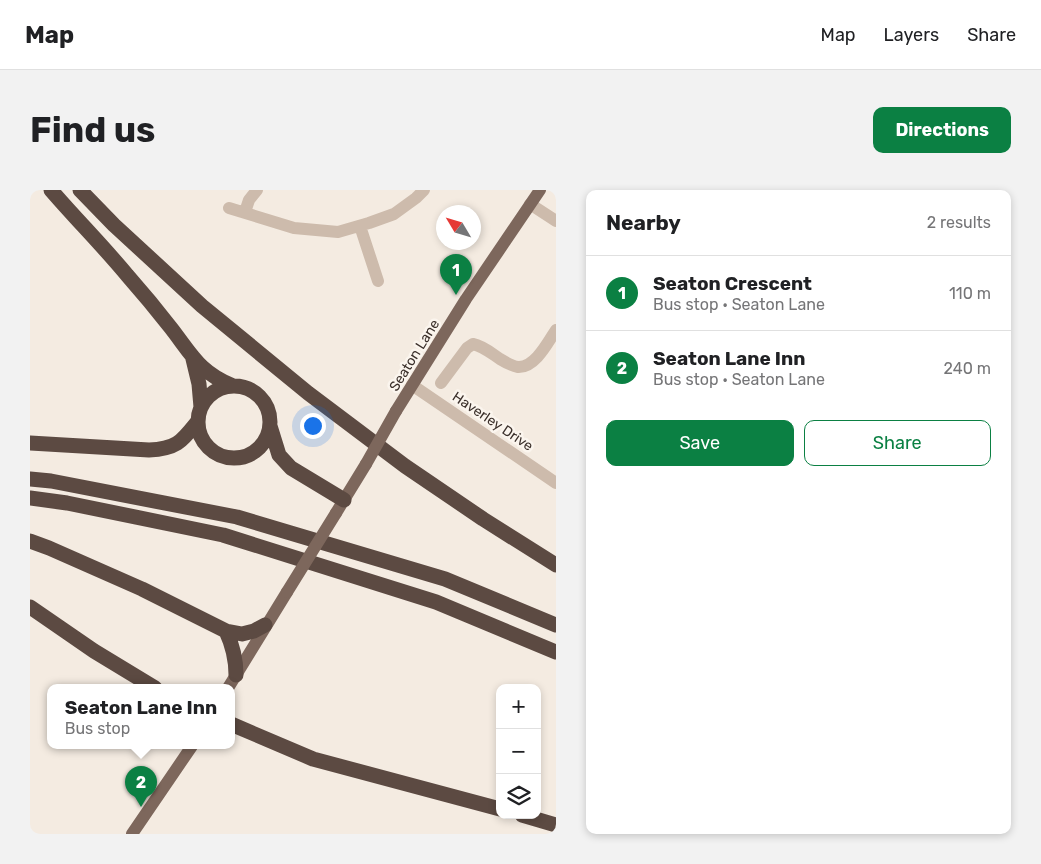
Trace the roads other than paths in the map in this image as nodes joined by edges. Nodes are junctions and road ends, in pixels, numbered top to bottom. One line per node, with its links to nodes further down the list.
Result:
1 (51, 190): 13 (highway)
2 (80, 190): 25 (highway)
3 (257, 190): 8 (street)
4 (424, 190): 10 (street)
5 (540, 190): 6 (main road, Seaton Lane)
6 (530, 204): 9 (street); 15 (main road, Seaton Lane)
7 (229, 208): 8 (street)
8 (245, 212): 10 (street)
9 (555, 219)
10 (360, 226): 11 (street)
11 (378, 281)
12 (556, 330): 14 (street)
13 (193, 358): 16 (highway); 17 (highway)
14 (441, 383)
15 (412, 385): 21 (street, Haverley Drive); 23 (main road, Seaton Lane, bridge)
16 (233, 386): 17 (highway); 18 (highway)
17 (199, 414): 18 (highway); 19 (highway)
18 (270, 426): 23 (highway)
19 (30, 444)
20 (30, 479): 28 (highway)
21 (556, 483)
22 (30, 498): 30 (highway)
23 (340, 507): 27 (main road, Seaton Lane, bridge)
24 (30, 541): 29 (highway)
25 (556, 565)
26 (30, 608): 32 (highway)
27 (265, 625): 29 (highway); 31 (main road, Seaton Lane)
28 (556, 626)
29 (226, 631): 31 (highway)
30 (556, 652)
31 (236, 675): 33 (main road, Seaton Lane)
32 (148, 684)
33 (230, 684)
34 (235, 726): 36 (highway)
35 (190, 749): 39 (main road)
36 (496, 808)
37 (536, 819): 38 (highway)
38 (556, 825)
39 (132, 834)

